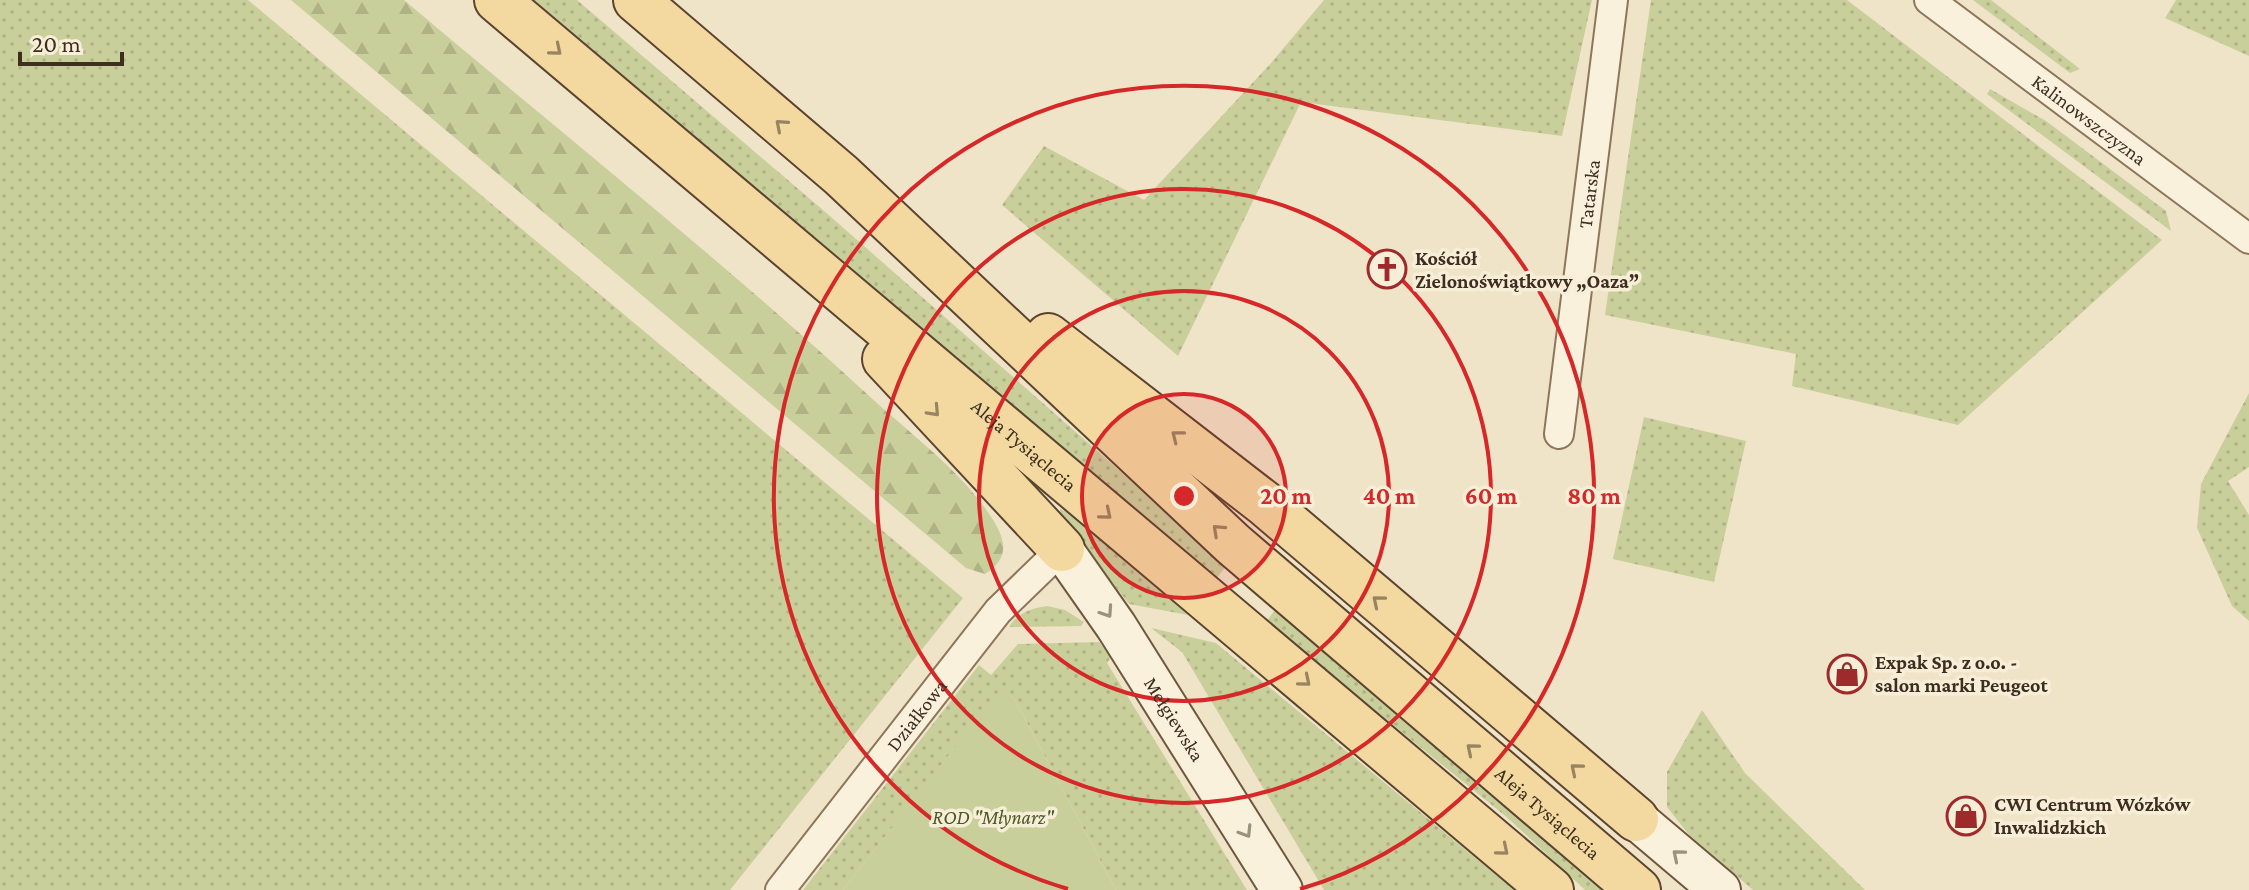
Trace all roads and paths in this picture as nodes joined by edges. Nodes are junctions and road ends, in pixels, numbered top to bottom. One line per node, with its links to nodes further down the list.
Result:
1 (497, 0): 6 (main road, Aleja Tysiąclecia, one-way to 6)
2 (636, 0): 5 (main road, Aleja Tysiąclecia, one-way to 2)
3 (1613, 0): 8 (street, Tatarska)
4 (1929, 0): 7 (street, Kalinowszczyzna)
5 (841, 175): 10 (main road, one-way to 5); 14 (main road, Aleja Tysiąclecia, one-way to 5)
6 (747, 210): 9 (main road, one-way to 9); 13 (main road, Aleja Tysiąclecia, one-way to 13)
7 (2249, 239)
8 (1559, 434)
9 (1062, 549): 11 (street, Działkowa); 12 (main road, Mełgiewska, one-way to 12)
10 (1636, 819): 15 (main road, one-way to 10)
11 (780, 890)
12 (1282, 890)
13 (1551, 890)
14 (1638, 890)
15 (1720, 890)

